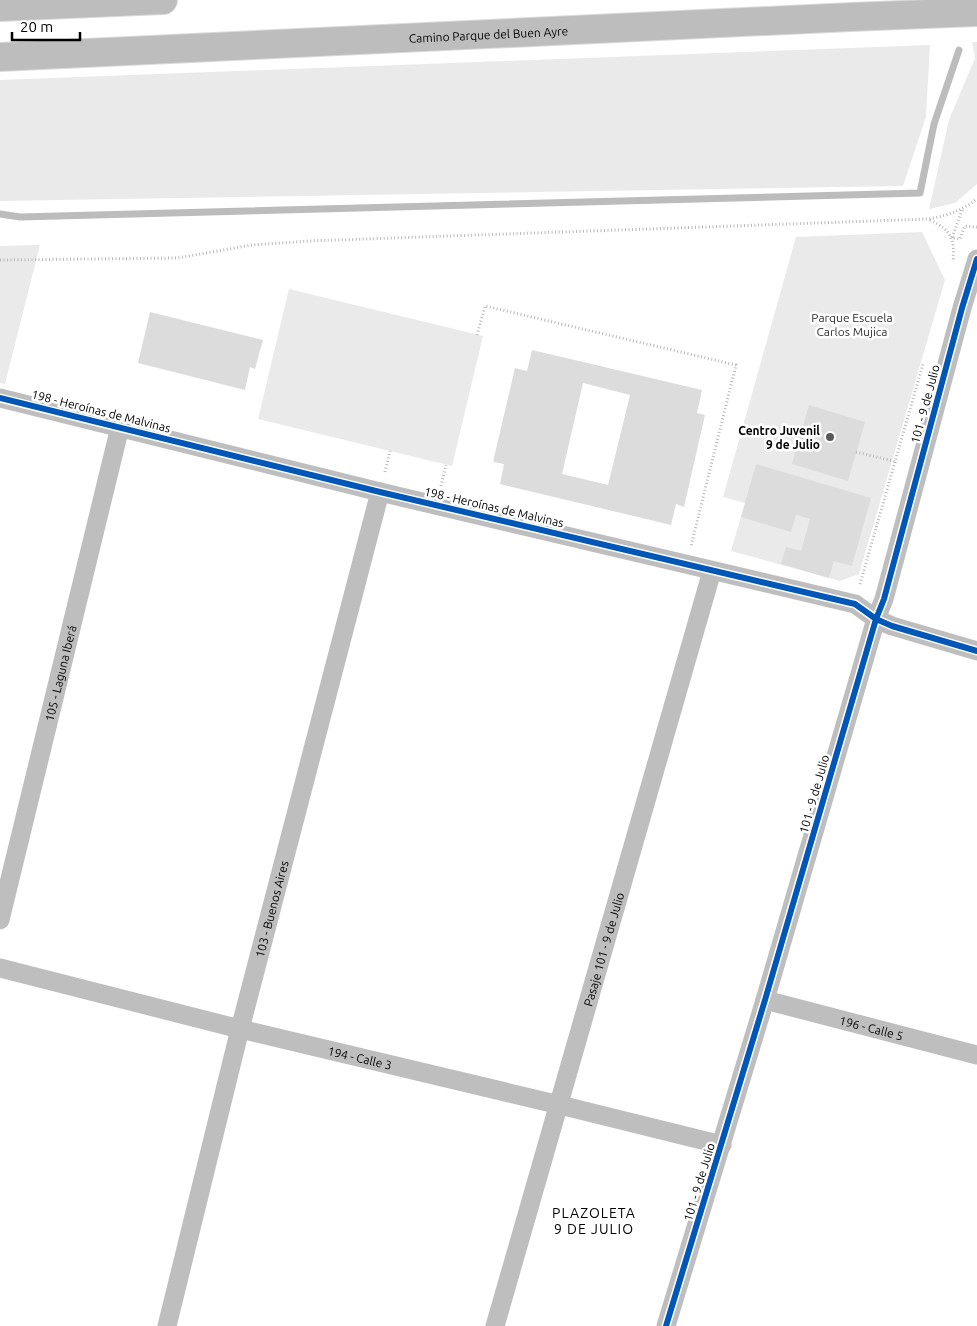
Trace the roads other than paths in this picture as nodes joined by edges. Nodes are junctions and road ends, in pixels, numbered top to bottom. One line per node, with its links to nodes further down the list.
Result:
1 (164, 0): 2 (highway)
2 (0, 7)
3 (972, 13): 4 (highway, Camino Parque del Buen Ayre)
4 (0, 57)
5 (976, 263): 10 (street, 101 - 9 de Julio)
6 (0, 398): 7 (street, 198 - Heroínas de Malvinas)
7 (120, 427): 8 (street, 198 - Heroínas de Malvinas); 12 (street, 105 - Laguna Iberá)
8 (382, 483): 9 (street, 198 - Heroínas de Malvinas); 15 (street, 103 - Buenos Aires)
9 (712, 571): 10 (street, 198 - Heroínas de Malvinas); 17 (street, Pasaje 101 - 9 de Julio)
10 (876, 619): 11 (street, 198 - Heroínas de Malvinas); 14 (street, 101 - 9 de Julio)
11 (977, 651)
12 (0, 920)
13 (0, 968): 15 (street, 194 - Calle 3)
14 (765, 1000): 16 (street, 196 - Calle 5); 18 (street, 101 - 9 de Julio)
15 (240, 1029): 17 (street, 194 - Calle 3); 19 (street, 103 - Buenos Aires)
16 (977, 1054)
17 (560, 1105): 18 (street, 194 - Calle 3); 20 (street, Pasaje 101 - 9 de Julio)
18 (722, 1145): 21 (street, 101 - 9 de Julio)
19 (167, 1326)
20 (495, 1326)
21 (666, 1326)

